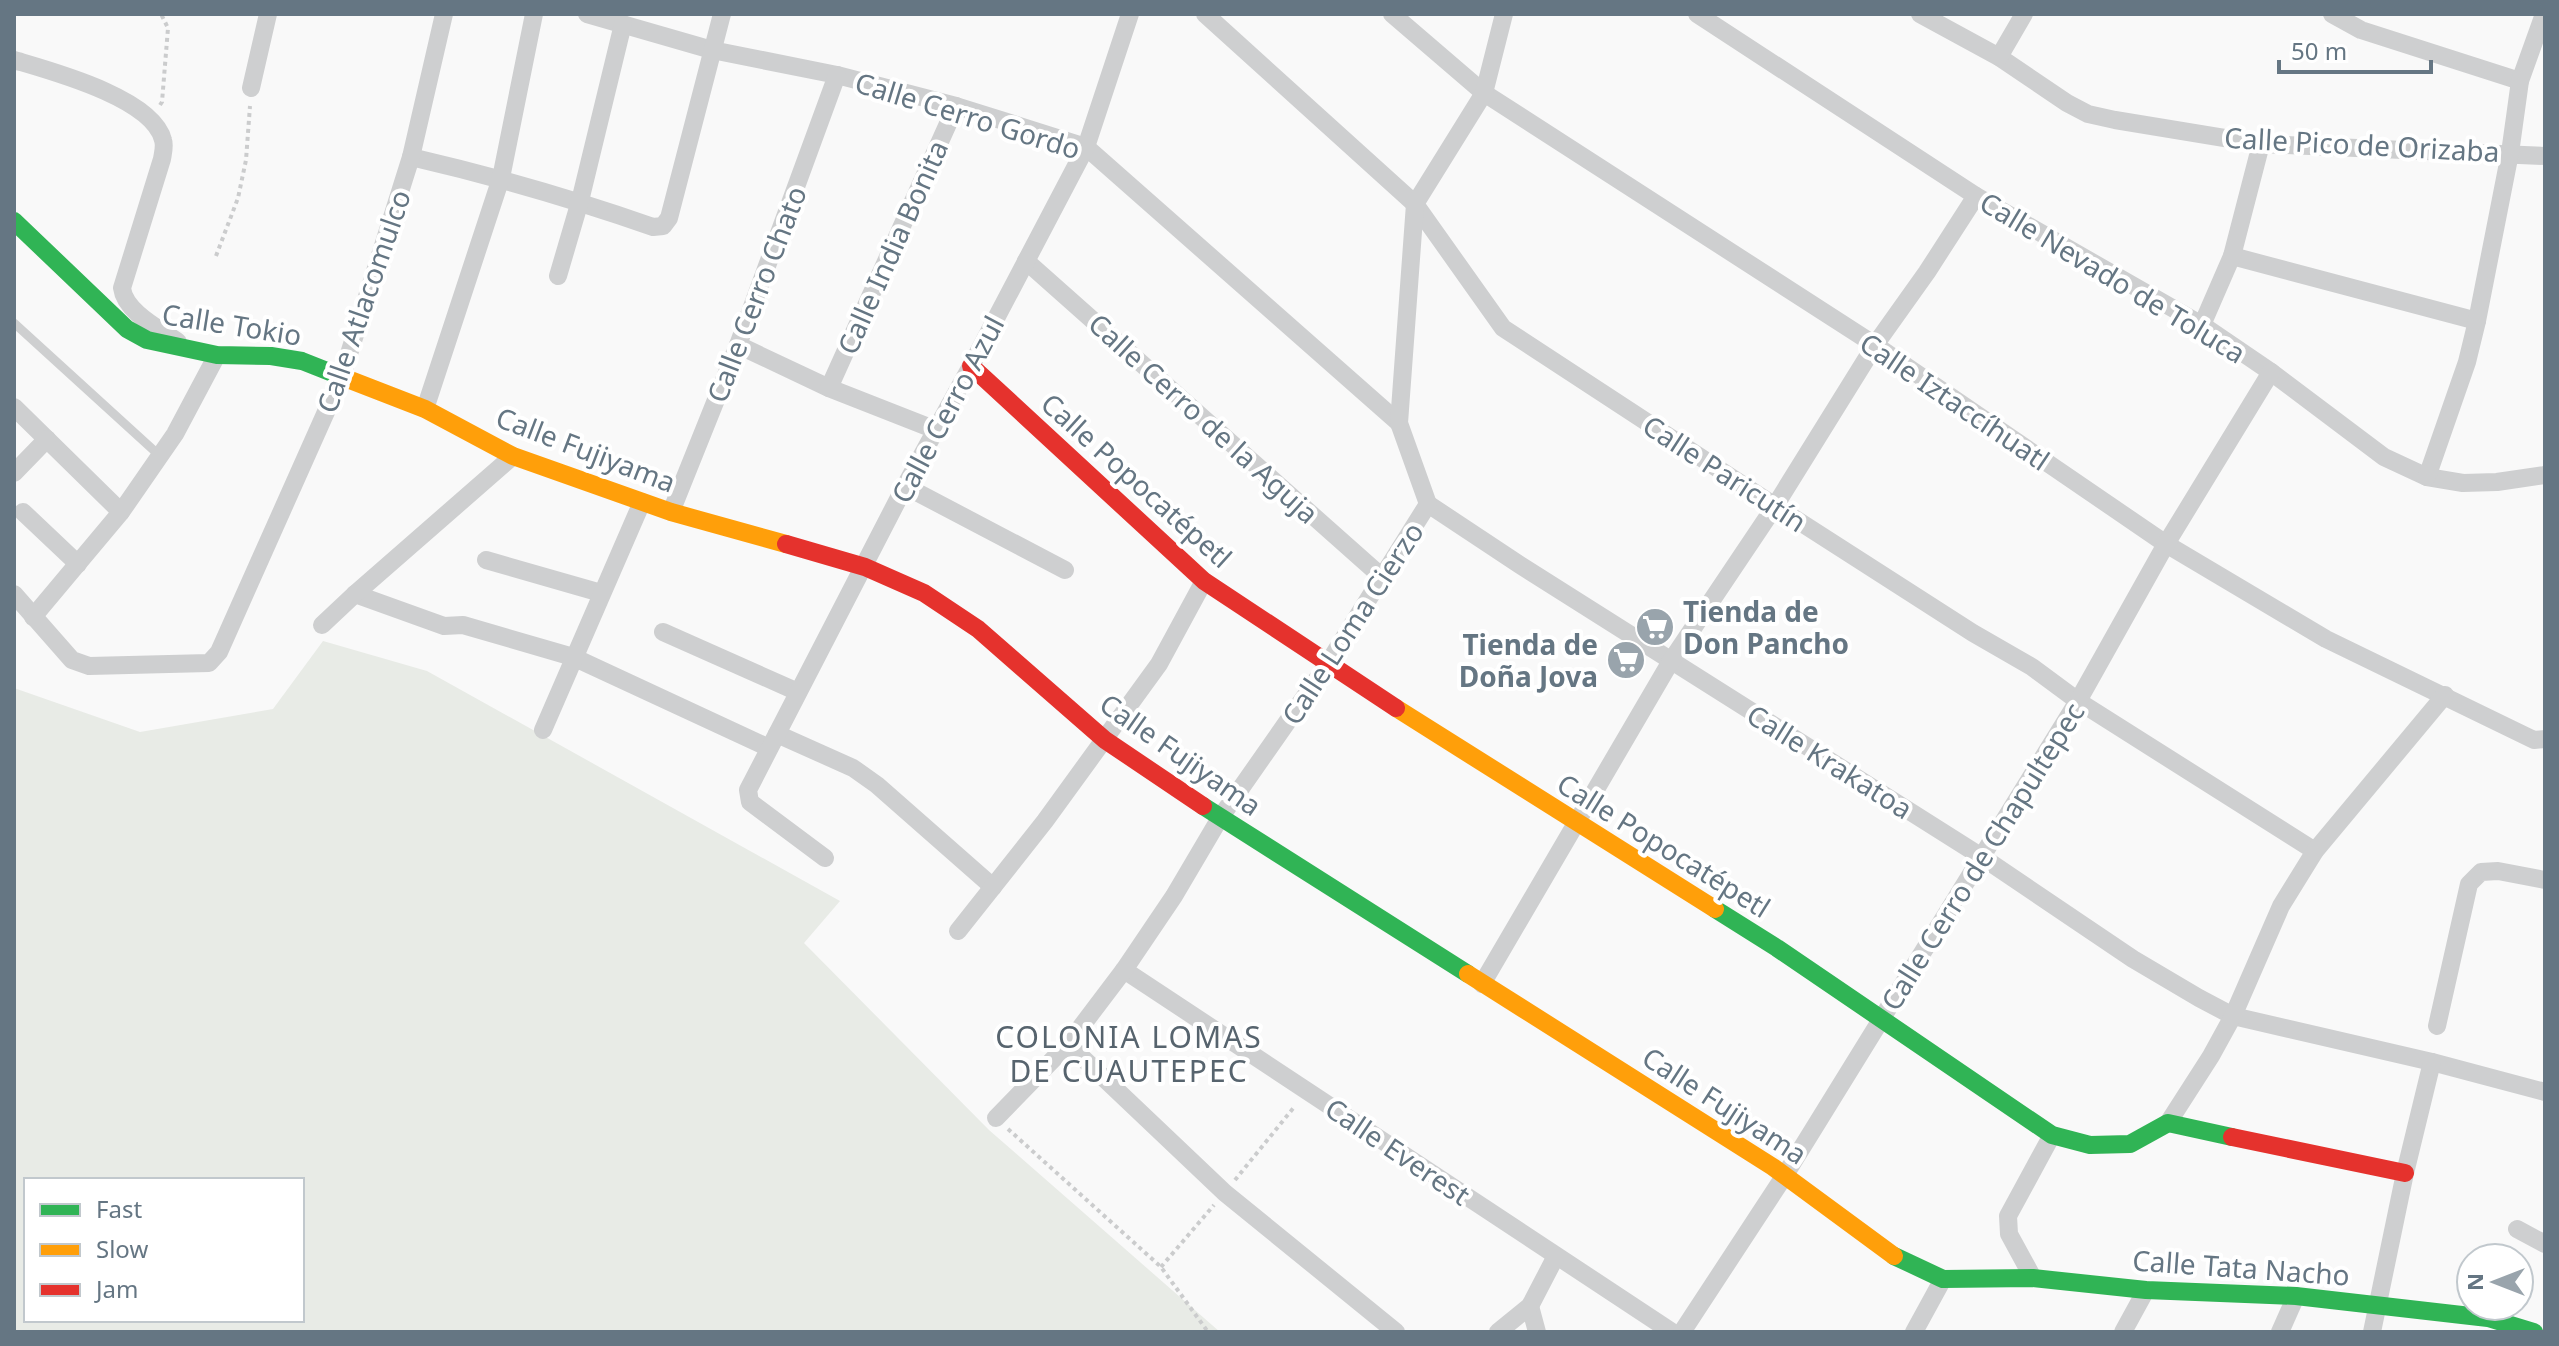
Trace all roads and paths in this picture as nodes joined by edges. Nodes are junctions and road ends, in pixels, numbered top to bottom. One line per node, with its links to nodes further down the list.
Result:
1 (161, 14): 25 (path)
2 (268, 14): 22 (street)
3 (444, 14): 30 (street, Calle Atlacomulco)
4 (534, 14): 31 (street)
5 (587, 14): 16 (street, Calle Cerro Gordo)
6 (722, 14): 17 (street)
7 (1130, 14): 27 (street, Calle Cerro Azul)
8 (1205, 14): 34 (street, Calle Paricutín)
9 (1392, 14): 23 (street, Calle Iztaccíhuatl)
10 (1504, 14): 23 (street, Calle Loma Cierzo)
11 (1697, 14): 32 (street, Calle Nevado de Toluca)
12 (1920, 14): 18 (street, Calle Pico de Orizaba)
13 (2024, 14): 18 (street)
14 (2544, 14): 21 (street)
15 (2342, 17): 21 (street)
16 (623, 24): 17 (street, Calle Cerro Gordo); 33 (street)
17 (712, 50): 20 (street, Calle Cerro Gordo); 33 (street)
18 (1999, 57): 26 (street, Calle Pico de Orizaba)
19 (14, 60): 45 (street)
20 (837, 75): 24 (street, Calle Cerro Gordo); 43 (street, Calle Cerro Chato)
21 (2520, 81): 28 (street)
22 (251, 88): 36 (path)
23 (1484, 93): 34 (street, Calle Loma Cierzo); 44 (street, Calle Iztaccíhuatl)
24 (956, 106): 27 (street, Calle Cerro Gordo); 50 (street, Calle India Bonita)
25 (157, 108)
26 (2261, 144): 28 (street, Calle Pico de Orizaba); 37 (street)
27 (1086, 147): 38 (street, Calle Cerro Azul); 53 (street, Calle Cerro Gordo)
28 (2510, 153): 29 (street, Calle Pico de Orizaba); 40 (street)
29 (2545, 156)
30 (411, 157): 31 (street); 49 (street, Calle Atlacomulco)
31 (501, 178): 33 (street); 52 (street)
32 (1976, 196): 42 (street, Calle Nevado de Toluca); 44 (street)
33 (580, 201): 39 (street)
34 (1415, 204): 53 (street, Calle Loma Cierzo); 64 (street, Calle Paricutín)
35 (14, 221): 45 (street, Calle Tokio)
36 (216, 256)
37 (2232, 256): 40 (street); 42 (street)
38 (1026, 261): 47 (street, Calle Cerro Azul); 73 (street, Calle Cerro de la Aguja)
39 (558, 276)
40 (2477, 321): 60 (street)
41 (14, 323): 56 (lane)
42 (2202, 325): 48 (street, Calle Nevado de Toluca)
43 (738, 345): 50 (street); 67 (street, Calle Cerro Chato)
44 (1875, 345): 64 (street); 68 (street, Calle Iztaccíhuatl)
45 (186, 347): 46 (street, Calle Tokio)
46 (217, 355): 49 (street, Calle Tokio); 56 (street)
47 (971, 366): 54 (street, Calle Cerro Azul); 74 (street, Calle Popocatépetl)
48 (2271, 372): 60 (street, Calle Nevado de Toluca); 68 (street, Calle Cerro de Chapultepec)
49 (342, 376): 52 (street, Calle Fujiyama); 78 (street, Calle Atlacomulco)
50 (829, 388): 54 (street)
51 (14, 407): 55 (street)
52 (425, 409): 57 (street, Calle Fujiyama)
53 (1399, 423): 63 (street, Calle Loma Cierzo)
54 (936, 430): 61 (street, Calle Cerro Azul)
55 (47, 439): 58 (street); 66 (street)
56 (160, 456): 66 (street)
57 (513, 456): 62 (street, Calle Fujiyama); 77 (street)
58 (14, 473)
59 (2545, 475): 60 (street, Calle Nevado de Toluca)
60 (2427, 477)
61 (905, 486): 71 (street, Calle Cerro Azul); 72 (street)
62 (642, 502): 67 (street, Calle Fujiyama); 75 (street)
63 (1428, 504): 73 (street, Calle Loma Cierzo); 82 (street, Calle Krakatoa)
64 (1775, 506): 82 (street); 86 (street, Calle Paricutín)
65 (23, 512): 70 (street)
66 (121, 512): 70 (street)
67 (671, 512): 71 (street, Calle Fujiyama)
68 (2166, 544): 85 (street, Calle Iztaccíhuatl); 86 (street, Calle Cerro de Chapultepec)
69 (486, 560): 75 (street)
70 (78, 564): 78 (street)
71 (865, 567): 84 (street, Calle Cerro Azul); 89 (street, Calle Fujiyama)
72 (1065, 570)
73 (1382, 577): 83 (street, Calle Loma Cierzo)
74 (1204, 581): 83 (street, Calle Popocatépetl); 89 (street)
75 (601, 593): 81 (street)
76 (14, 594): 78 (street)
77 (355, 594): 79 (street); 81 (street)
78 (33, 617)
79 (322, 625)
80 (663, 632): 84 (street)
81 (573, 657): 87 (street); 90 (street)
82 (1671, 661): 92 (street); 94 (street, Calle Krakatoa)
83 (1327, 665): 91 (street, Calle Loma Cierzo); 92 (street, Calle Popocatépetl)
84 (798, 692): 90 (street, Calle Cerro Azul)
85 (2445, 695): 88 (street, Calle Iztaccíhuatl); 93 (street)
86 (2078, 701): 93 (street, Calle Paricutín); 94 (street, Calle Cerro de Chapultepec)
87 (543, 730)
88 (2545, 739)
89 (1105, 740): 91 (street, Calle Fujiyama); 97 (street)
90 (773, 741): 95 (street, Calle Cerro Azul); 97 (street)
91 (1220, 818): 99 (street, Calle Loma Cierzo); 100 (street, Calle Fujiyama)
92 (1575, 823): 100 (street); 102 (street, Calle Popocatépetl)
93 (2315, 851): 101 (street)
94 (1982, 857): 101 (street, Calle Krakatoa); 102 (street, Calle Cerro de Chapultepec)
95 (825, 858)
96 (2545, 880): 103 (street)
97 (993, 887): 98 (street)
98 (958, 931)
99 (1124, 970): 104 (street, Calle Loma Cierzo); 106 (street, Calle Everest)
100 (1482, 984): 112 (street, Calle Fujiyama)
101 (2233, 1016): 105 (street, Calle Krakatoa); 109 (street)
102 (1883, 1017): 110 (street, Calle Popocatépetl); 112 (street, Calle Cerro de Chapultepec)
103 (2437, 1026)
104 (1068, 1044): 108 (street, Calle Loma Cierzo); 113 (street)
105 (2432, 1062): 107 (street, Calle Krakatoa); 111 (street)
106 (1307, 1091): 113 (path); 116 (street, Calle Everest)
107 (2545, 1092)
108 (996, 1118): 117 (path)
109 (2168, 1123): 110 (street, Calle Popocatépetl); 111 (street)
110 (2052, 1135): 118 (street)
111 (2405, 1173): 122 (street)
112 (1785, 1175): 119 (street, Calle Fujiyama); 129 (street, Calle Cerro de Chapultepec)
113 (1225, 1193): 117 (path); 125 (street)
114 (2517, 1229): 115 (street)
115 (2545, 1244)
116 (1556, 1256): 123 (street); 128 (street, Calle Everest)
117 (1161, 1267): 124 (path)
118 (2033, 1278): 119 (street, Calle Tata Nacho); 120 (street, Calle Tata Nacho)
119 (1943, 1279): 130 (street)
120 (2146, 1290): 121 (street, Calle Tata Nacho); 131 (street)
121 (2296, 1296): 122 (street, Calle Tata Nacho); 132 (street)
122 (2378, 1304): 133 (street); 134 (street, Calle Tata Nacho)
123 (1530, 1306): 126 (street); 127 (street)
124 (1208, 1332)
125 (1396, 1332)
126 (1498, 1332)
127 (1537, 1332)
128 (1672, 1332)
129 (1682, 1332)
130 (1914, 1332)
131 (2123, 1332)
132 (2280, 1332)
133 (2372, 1332)
134 (2534, 1332)

